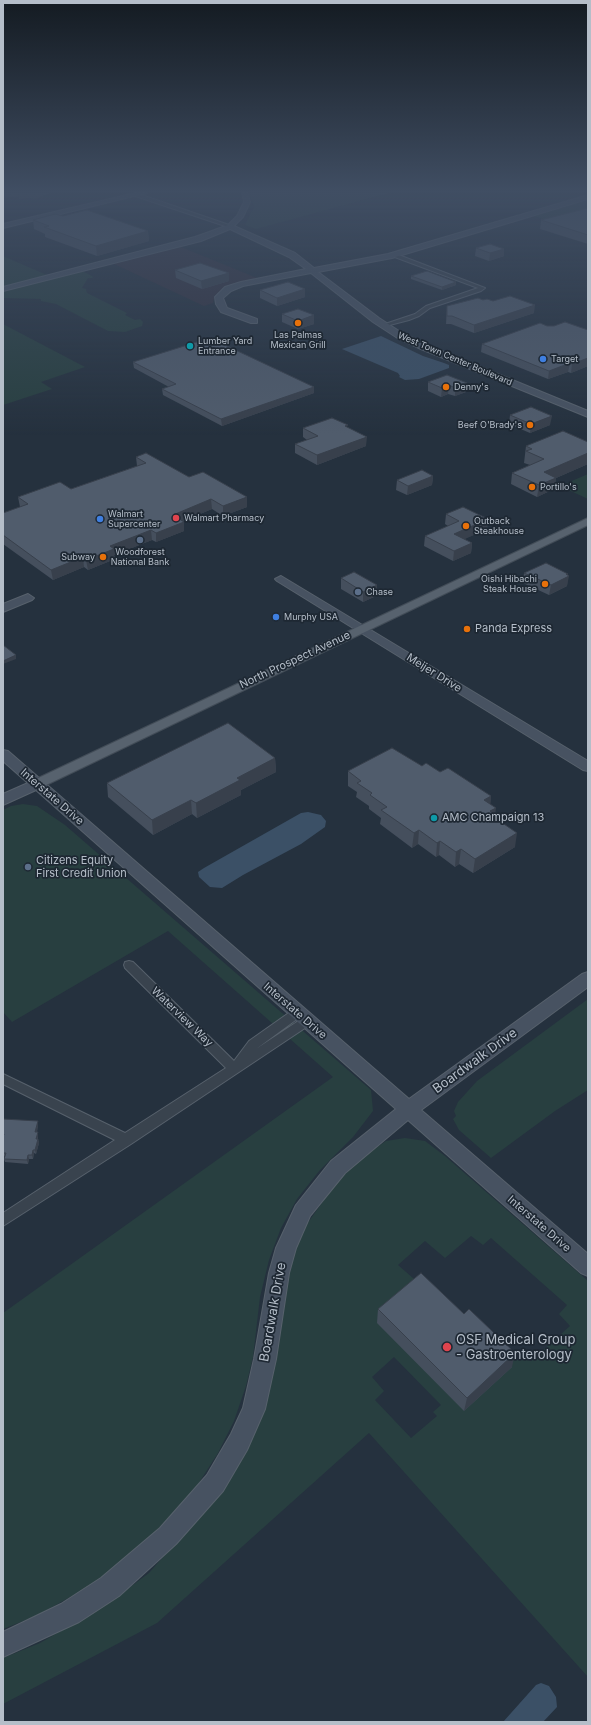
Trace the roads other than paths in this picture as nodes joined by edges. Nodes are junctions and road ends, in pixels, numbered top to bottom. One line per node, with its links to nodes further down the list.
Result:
1 (63, 274): 6 (main road)
2 (294, 274): 7 (main road)
3 (316, 274): 9 (main road, West Town Center Boulevard)
4 (330, 274): 8 (main road, West Town Center Boulevard)
5 (443, 274): 8 (street)
6 (3, 289)
7 (254, 321)
8 (394, 322): 9 (street); 10 (main road, West Town Center Boulevard)
9 (384, 326): 11 (main road, West Town Center Boulevard)
10 (588, 407)
11 (588, 414)
12 (588, 521): 16 (main road, North Prospect Avenue)
13 (281, 579): 16 (main road, Meijer Drive)
14 (28, 598): 15 (main road)
15 (3, 608)
16 (362, 629): 18 (main road, Meijer Drive); 19 (main road, North Prospect Avenue)
17 (3, 754): 19 (main road, Interstate Drive)
18 (588, 766)
19 (37, 784): 20 (main road, North Prospect Avenue); 23 (main road, Interstate Drive)
20 (3, 800)
21 (129, 965): 24 (street, Waterview Way)
22 (588, 978): 26 (main road, Boardwalk Drive)
23 (302, 1017): 24 (street); 26 (main road, Interstate Drive)
24 (234, 1068): 27 (street)
25 (3, 1079): 27 (street)
26 (408, 1110): 29 (main road, Interstate Drive); 30 (main road, Boardwalk Drive)
27 (126, 1140): 28 (street)
28 (3, 1220)
29 (588, 1267)
30 (3, 1644)

